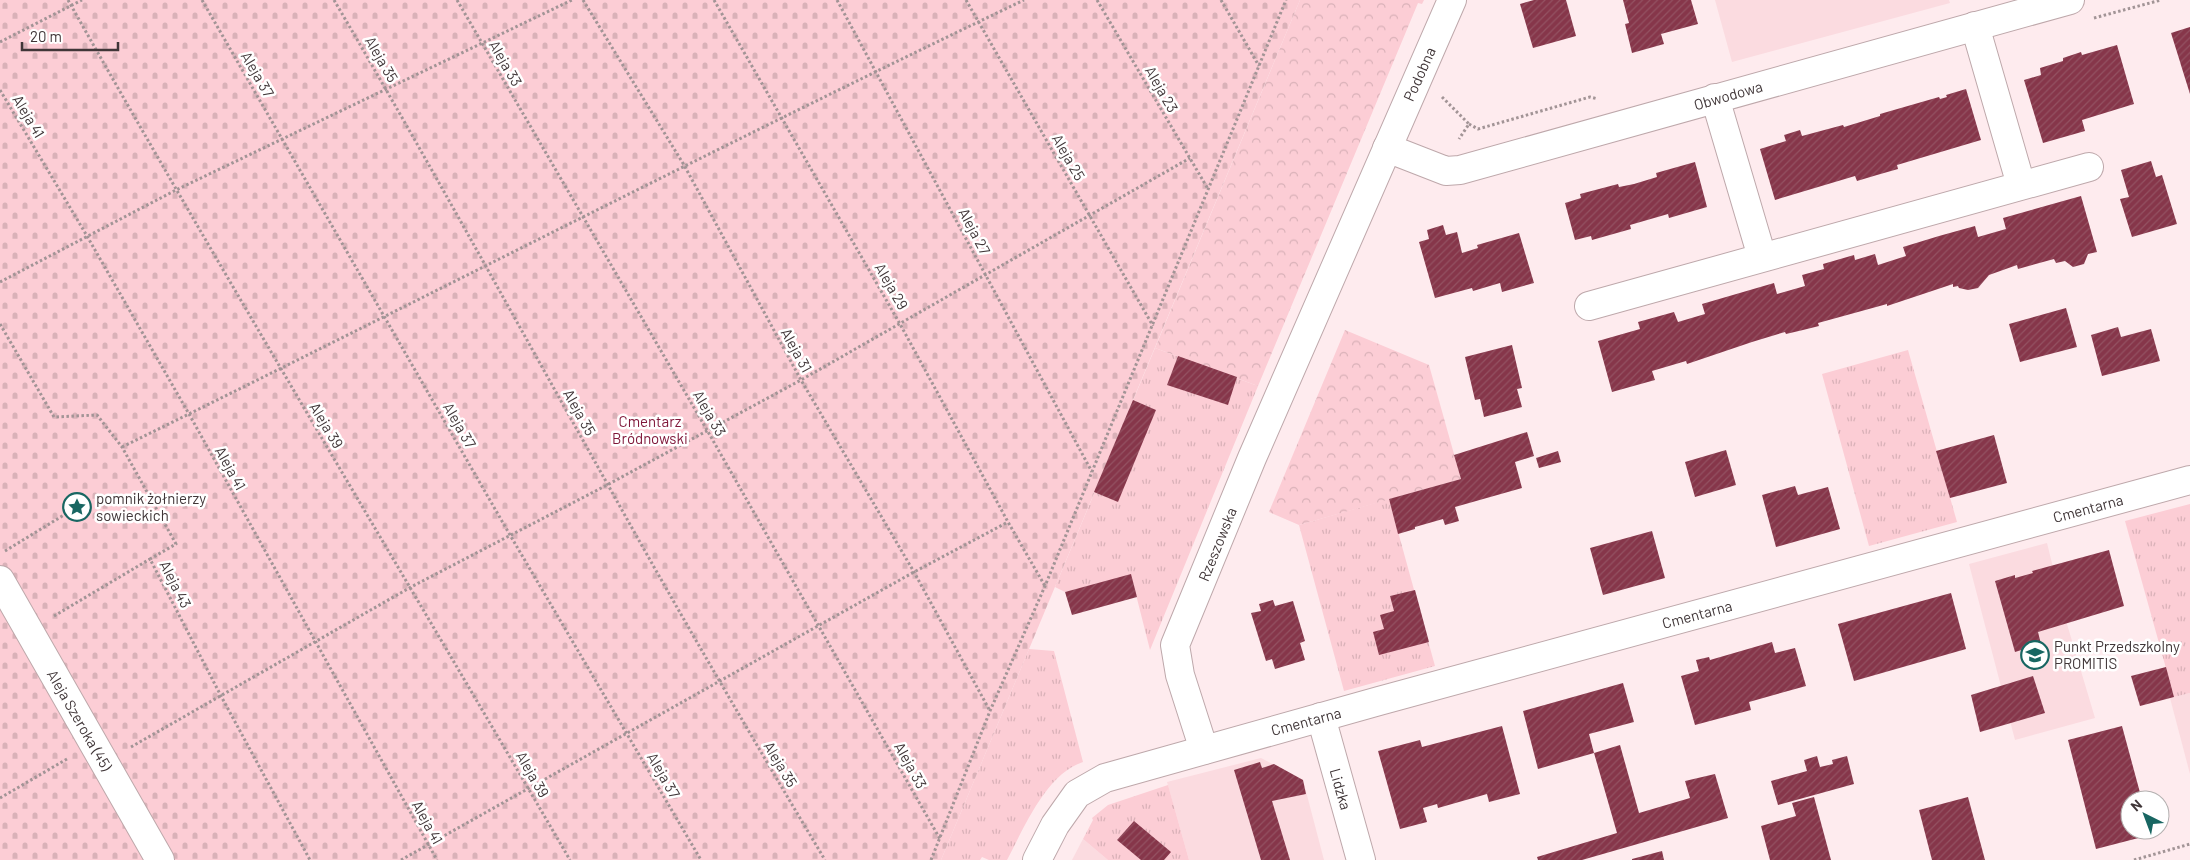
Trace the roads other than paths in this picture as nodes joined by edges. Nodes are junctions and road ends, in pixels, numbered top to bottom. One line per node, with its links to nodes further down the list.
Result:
1 (1452, 0): 5 (street, Podobna)
2 (2078, 10): 3 (street, Obwodowa)
3 (1976, 26): 4 (street, Obwodowa); 7 (street)
4 (1715, 98): 5 (street, Obwodowa); 8 (street)
5 (1387, 148): 13 (street, Rzeszowska)
6 (2089, 167): 7 (street)
7 (2021, 185): 8 (street)
8 (1762, 257): 9 (street)
9 (1588, 306)
10 (2190, 480): 12 (street, Cmentarna)
11 (0, 580): 14 (street, Aleja Szeroka (45))
12 (1321, 717): 13 (street, Cmentarna); 16 (street, Lidzka)
13 (1204, 750): 15 (street)
14 (160, 860)
15 (1037, 860)
16 (1360, 860)

